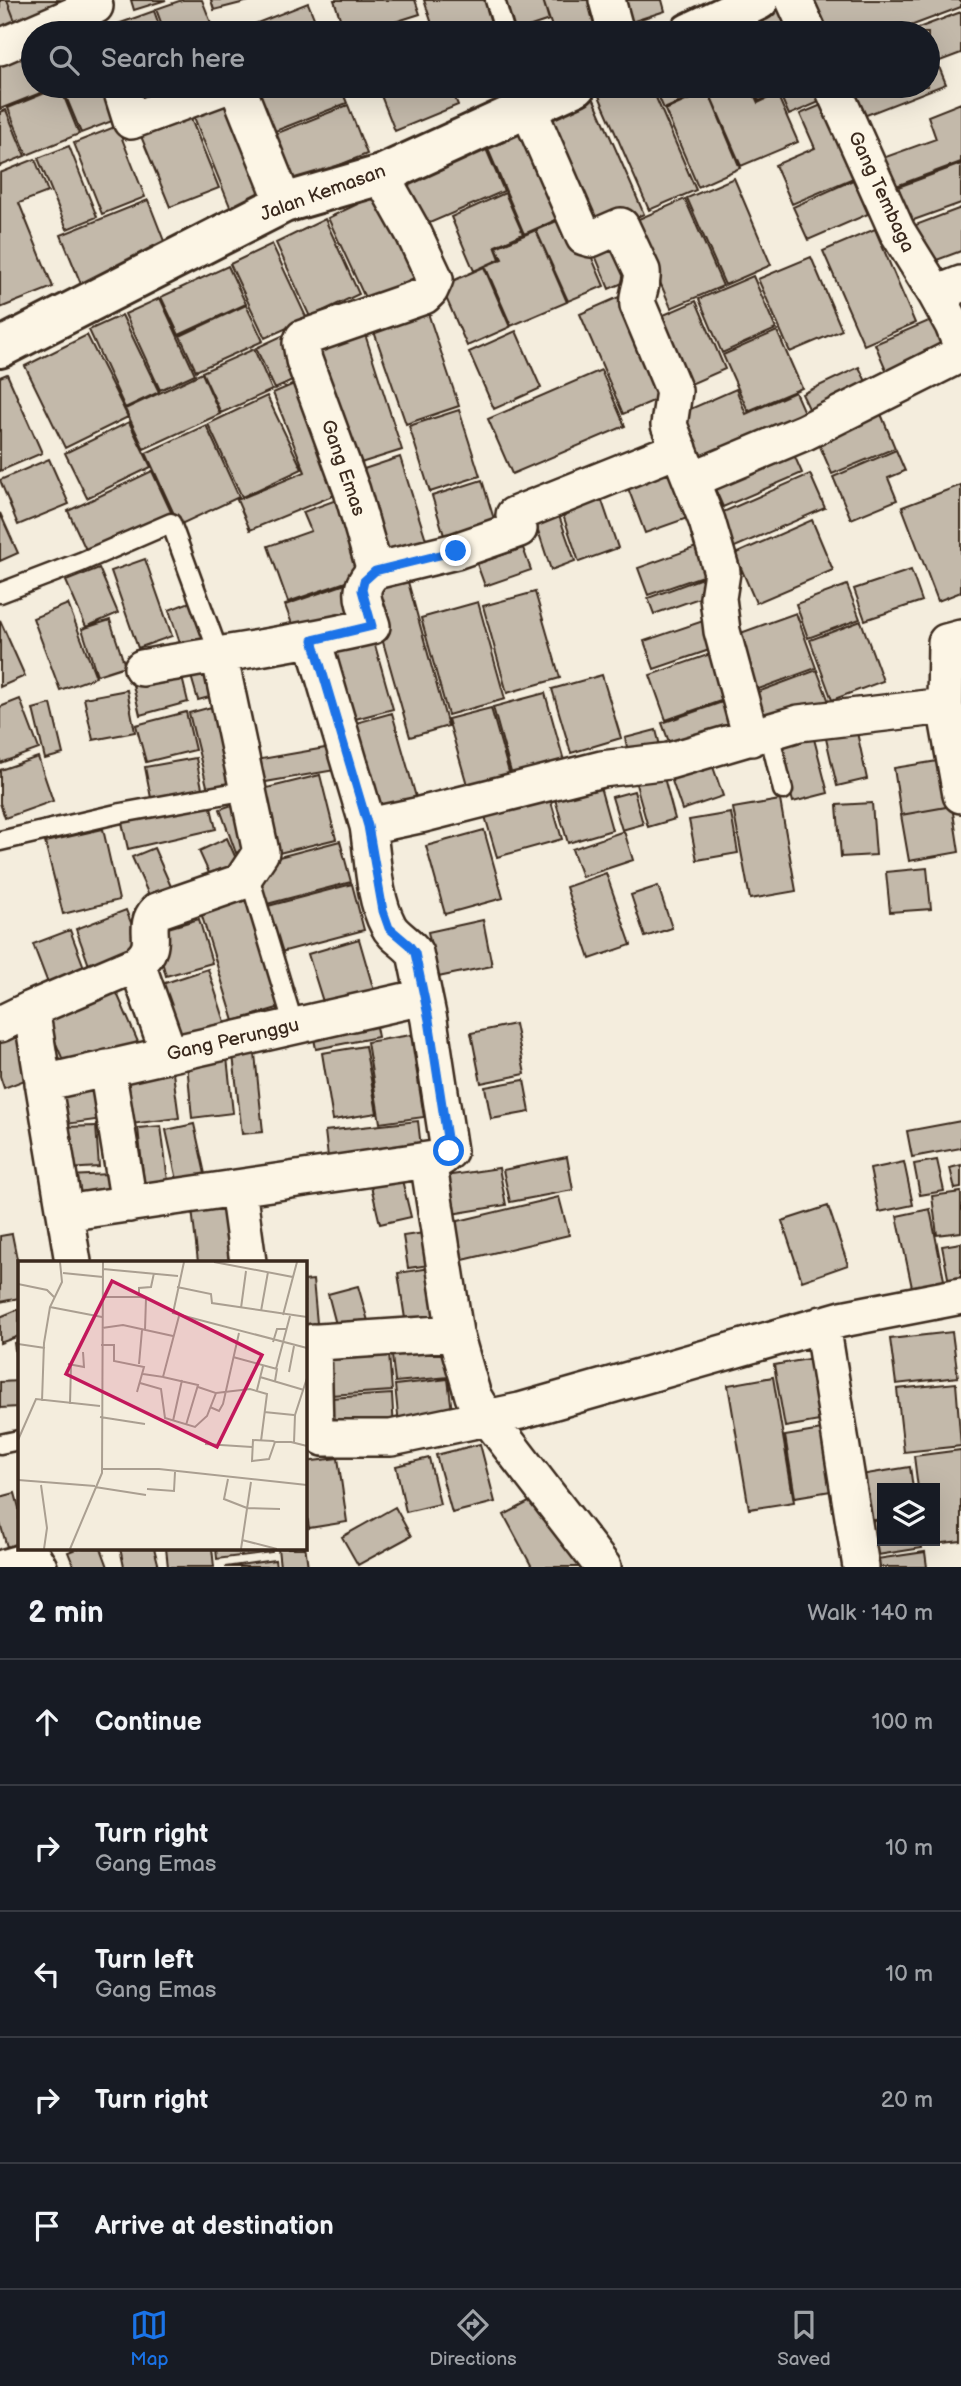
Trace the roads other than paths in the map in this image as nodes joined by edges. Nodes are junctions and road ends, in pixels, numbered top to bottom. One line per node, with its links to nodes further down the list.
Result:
1 (495, 0): 7 (lane)
2 (607, 0): 8 (street)
3 (759, 0): 9 (street)
4 (794, 0): 10 (street)
5 (97, 13): 6 (street)
6 (74, 21)
7 (501, 21)
8 (613, 21)
9 (714, 21)
10 (804, 21)
11 (21, 40): 12 (street)
12 (0, 47)
13 (124, 98): 14 (street)
14 (193, 98)
15 (242, 98): 20 (street)
16 (523, 98): 19 (street, Jalan Kemasan)
17 (525, 98): 24 (street)
18 (837, 98): 21 (street, Gang Tembaga)
19 (381, 175): 20 (street, Jalan Kemasan); 25 (street, Gang Emas)
20 (284, 203): 23 (street, Jalan Kemasan)
21 (948, 289): 22 (street, Gang Tembaga)
22 (961, 347): 24 (street)
23 (0, 348)
24 (685, 465): 25 (street); 32 (street)
25 (375, 571): 28 (street)
26 (0, 593): 29 (lane)
27 (961, 638): 31 (street)
28 (313, 640): 29 (street); 36 (street)
29 (219, 654): 30 (street); 33 (street)
30 (142, 668)
31 (945, 706): 32 (street); 35 (street)
32 (760, 735): 34 (lane); 36 (street)
33 (248, 790): 37 (lane); 38 (street)
34 (783, 790)
35 (961, 795)
36 (368, 826): 40 (street)
37 (0, 841)
38 (248, 873): 39 (street); 43 (lane)
39 (137, 964): 41 (street); 44 (street)
40 (423, 997): 43 (street, Gang Perunggu); 47 (street)
41 (32, 1009): 42 (street); 46 (street)
42 (0, 1024)
43 (294, 1026): 44 (street, Gang Perunggu)
44 (169, 1054): 45 (street, Gang Perunggu)
45 (107, 1069): 46 (street, Gang Perunggu); 49 (street)
46 (43, 1083): 50 (street)
47 (428, 1160): 48 (street); 55 (street)
48 (238, 1188): 49 (street); 52 (street)
49 (129, 1203): 50 (street)
50 (65, 1213): 51 (street)
51 (73, 1261)
52 (247, 1261)
53 (961, 1296): 54 (street)
54 (822, 1324): 57 (street); 64 (street)
55 (455, 1333): 56 (street); 57 (street)
56 (309, 1342): 58 (street)
57 (489, 1417): 58 (street); 63 (street)
58 (312, 1437)
59 (18, 1440): 60 (lane)
60 (0, 1444)
61 (5, 1567): 62 (street)
62 (40, 1567)
63 (603, 1567)
64 (861, 1567)

